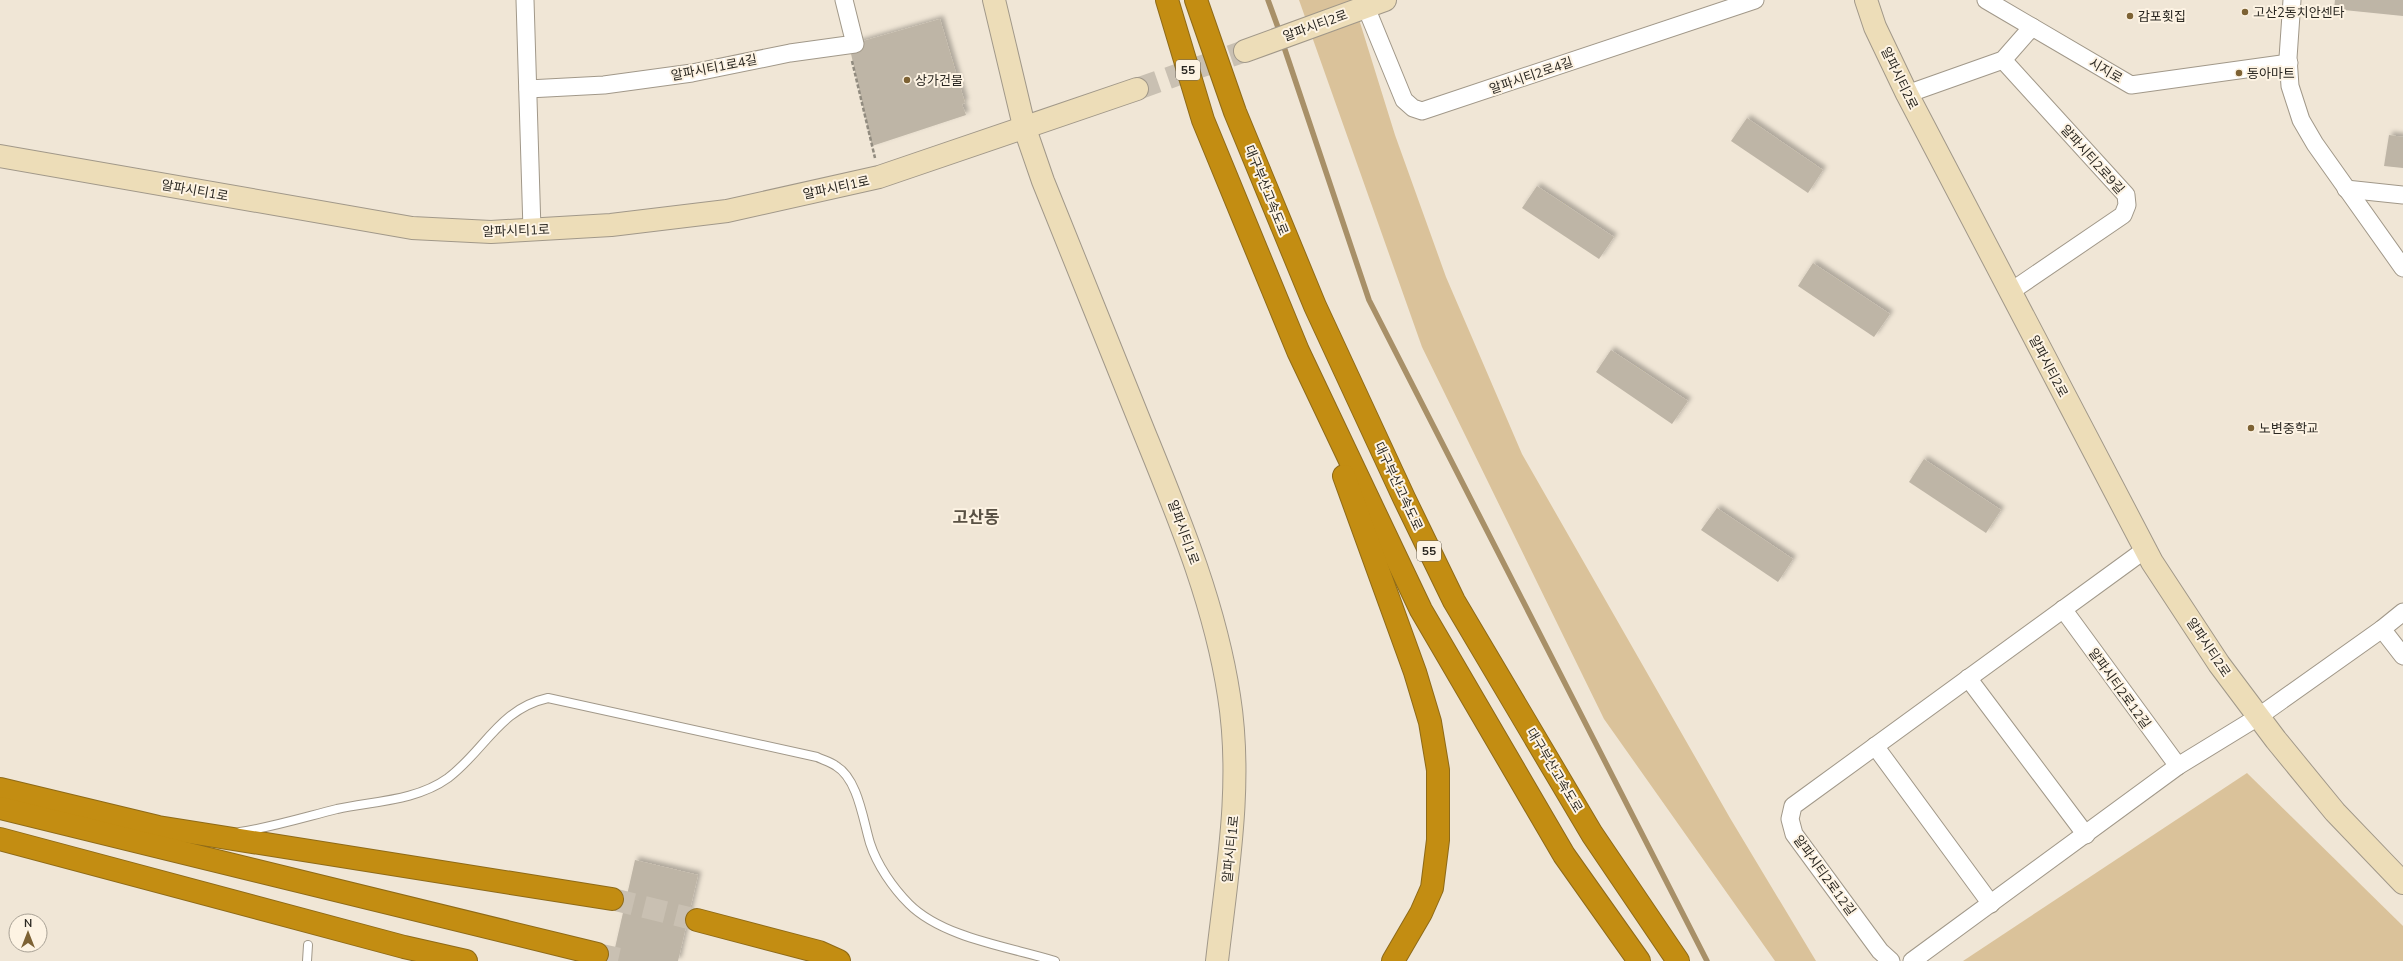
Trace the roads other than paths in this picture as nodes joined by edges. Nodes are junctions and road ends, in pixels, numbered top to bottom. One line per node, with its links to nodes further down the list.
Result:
1 (525, 0): 15 (street)
2 (844, 0): 15 (street, 알파시티1로4길)
3 (994, 0): 18 (street, 알파시티1로)
4 (1168, 0): 25 (highway, 55)
5 (1196, 0): 57 (highway, 대구부산고속도로 / 55)
6 (1755, 0): 10 (street, 알파시티2로4길)
7 (1866, 0): 17 (street, 알파시티2로)
8 (1986, 0): 11 (street, 시지로)
9 (2292, 0): 14 (street)
10 (1372, 2): 12 (street, 알파시티2로)
11 (2032, 27): 13 (street); 14 (street, 시지로)
12 (1245, 51)
13 (2003, 60): 17 (street); 24 (street, 알파시티2로9길)
14 (2289, 63): 20 (street)
15 (528, 89): 22 (street)
16 (1137, 89): 18 (street)
17 (1907, 94): 24 (street, 알파시티2로)
18 (1024, 126): 22 (street, 알파시티1로); 54 (street, 알파시티1로)
19 (0, 156): 22 (street, 알파시티1로)
20 (2346, 189): 21 (street); 23 (street)
21 (2403, 195)
22 (532, 230)
23 (2403, 268)
24 (2010, 292): 26 (street, 알파시티2로)
25 (1298, 351): 55 (highway); 56 (highway, 55)
26 (2146, 549): 27 (street, 알파시티2로12길); 32 (street, 알파시티2로)
27 (2063, 609): 31 (street, 알파시티2로12길); 34 (street, 알파시티2로12길)
28 (2403, 612): 29 (street)
29 (2382, 629): 30 (street); 32 (street)
30 (2403, 656)
31 (1968, 678): 33 (street, 알파시티2로12길); 37 (street)
32 (2258, 717): 34 (street); 42 (street, 알파시티2로)
33 (1875, 746): 44 (street); 58 (street, 알파시티2로12길)
34 (2178, 766): 37 (street)
35 (0, 789): 38 (highway)
36 (0, 808): 48 (highway)
37 (2086, 835): 44 (street)
38 (209, 836): 43 (highway); 53 (lane)
39 (0, 839): 41 (highway)
40 (0, 856): 41 (highway)
41 (65, 857): 47 (highway)
42 (2403, 883)
43 (612, 898)
44 (1991, 904): 59 (street)
45 (697, 920): 52 (highway)
46 (308, 945): 49 (lane)
47 (404, 947): 50 (lane); 51 (highway)
48 (597, 954)
49 (307, 961)
50 (426, 961)
51 (466, 961)
52 (839, 961)
53 (1055, 961)
54 (1217, 961)
55 (1393, 961)
56 (1639, 961)
57 (1678, 961)
58 (1891, 961)
59 (1912, 961)

